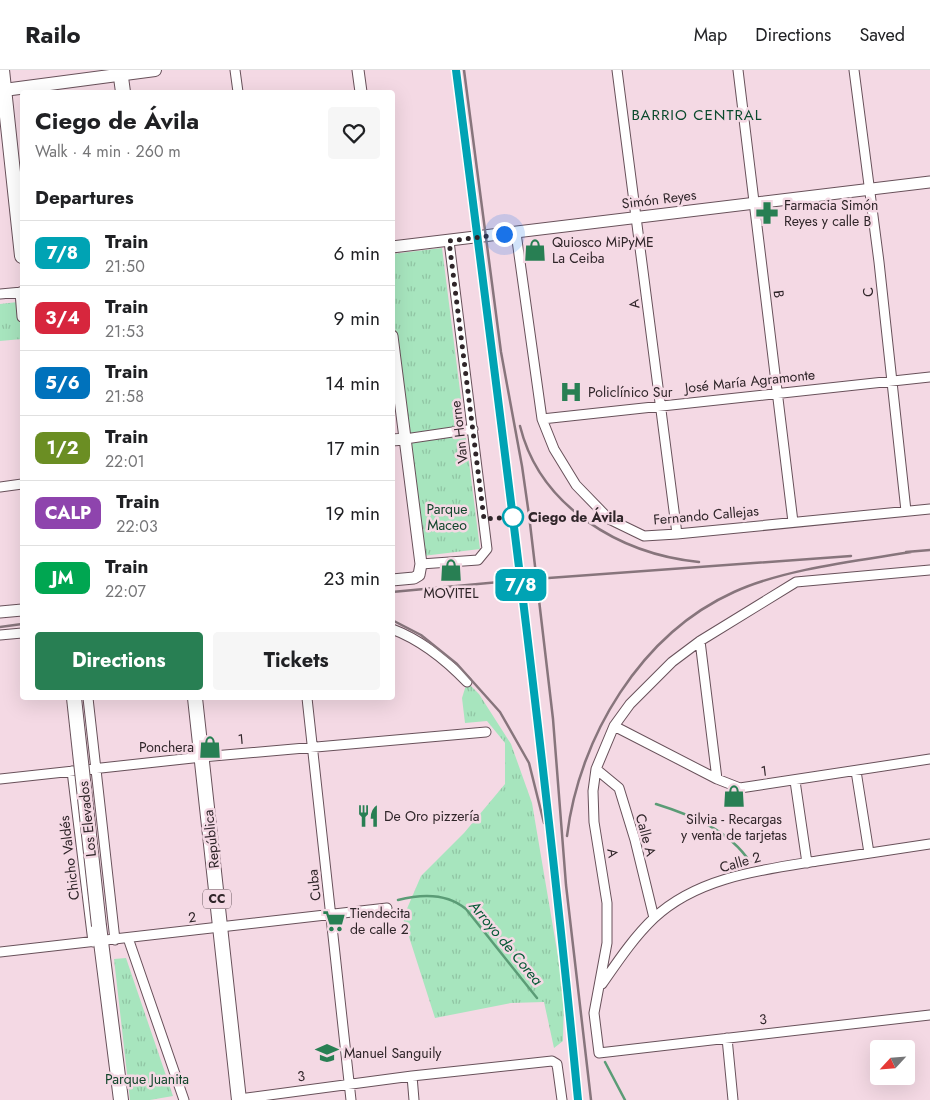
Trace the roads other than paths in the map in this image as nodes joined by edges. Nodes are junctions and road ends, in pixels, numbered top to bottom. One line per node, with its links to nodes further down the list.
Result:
1 (2, 70): 9 (main road)
2 (155, 70): 8 (main road)
3 (236, 70): 11 (street)
4 (358, 70): 12 (street)
5 (617, 70): 16 (street, A)
6 (738, 70): 15 (street, B)
7 (854, 70): 14 (street, C)
8 (120, 72): 9 (main road); 10 (main road)
9 (2, 90): 18 (main road)
10 (123, 90)
11 (238, 90)
12 (361, 90)
13 (930, 182): 14 (street, Simón Reyes)
14 (870, 190): 15 (street, Simón Reyes); 25 (street, C)
15 (754, 203): 16 (street, Simón Reyes); 26 (street, B)
16 (638, 217): 17 (street, Simón Reyes); 27 (street, A)
17 (516, 233): 19 (street, Simón Reyes); 28 (street, Fernando Callejas)
18 (20, 239)
19 (449, 241): 20 (street, Simón Reyes); 29 (street, Van Horne)
20 (395, 247)
21 (20, 292): 22 (street)
22 (0, 294)
23 (395, 358): 30 (street)
24 (930, 377): 25 (street, José María Agramonte)
25 (893, 381): 26 (street, José María Agramonte); 35 (street, C)
26 (777, 393): 27 (street, José María Agramonte); 36 (street, B)
27 (660, 406): 28 (street, José María Agramonte); 37 (street, A)
28 (542, 419): 37 (street, Fernando Callejas)
29 (473, 429): 30 (street); 38 (street, Van Horne)
30 (406, 439): 31 (street); 38 (street)
31 (395, 440)
32 (20, 484): 33 (street)
33 (0, 487)
34 (930, 510): 35 (street, Fernando Callejas)
35 (906, 511): 36 (street, Fernando Callejas)
36 (793, 522): 37 (street, Fernando Callejas)
37 (677, 534)
38 (421, 564): 40 (street)
39 (930, 570): 46 (street, A)
40 (395, 580)
41 (20, 610): 42 (street)
42 (0, 612)
43 (395, 629): 47 (street)
44 (20, 633): 45 (street)
45 (0, 635)
46 (700, 641): 52 (street, A); 62 (street)
47 (467, 682)
48 (74, 700): 73 (main road, Los Elevados, bridge)
49 (88, 700): 57 (street)
50 (195, 700): 55 (main road, República / CC)
51 (306, 700): 54 (street, Cuba)
52 (614, 726): 58 (street, A); 62 (street, 1)
53 (486, 732): 54 (street, 1)
54 (312, 747): 55 (street, 1); 68 (street, Cuba)
55 (202, 757): 57 (street, 1); 70 (main road, República / CC)
56 (930, 759): 60 (street, 1)
57 (96, 768): 59 (street, 1); 72 (street)
58 (596, 769): 69 (street, Calle A); 75 (street, A)
59 (72, 771): 61 (street, 1); 73 (street, Chicho Valdés)
60 (856, 771): 63 (street, 1); 65 (street)
61 (0, 779)
62 (717, 779): 63 (street, 1)
63 (796, 781): 66 (street)
64 (930, 844): 65 (street, Calle 2)
65 (869, 853): 66 (street, Calle 2)
66 (807, 863): 69 (street, Calle 2)
67 (387, 908): 68 (street, 2)
68 (331, 916): 70 (street, 2); 80 (street, Cuba)
69 (654, 918): 75 (street, Calle 2)
70 (220, 927): 71 (street, 2); 83 (main road, República / CC)
71 (128, 938): 72 (street, 2); 82 (street)
72 (115, 940): 73 (street, 2)
73 (97, 942): 74 (street, 2); 81 (main road, Los Elevados)
74 (0, 952)
75 (599, 988): 78 (street, A)
76 (930, 1015): 77 (street, 3)
77 (727, 1038): 78 (street, 3); 87 (street)
78 (599, 1052)
79 (412, 1076): 80 (street, 3); 85 (street); 86 (street, 3)
80 (350, 1084): 83 (street, 3); 84 (street, Cuba)
81 (122, 1100)
82 (184, 1100)
83 (237, 1100)
84 (352, 1100)
85 (414, 1100)
86 (562, 1100)
87 (733, 1100)

